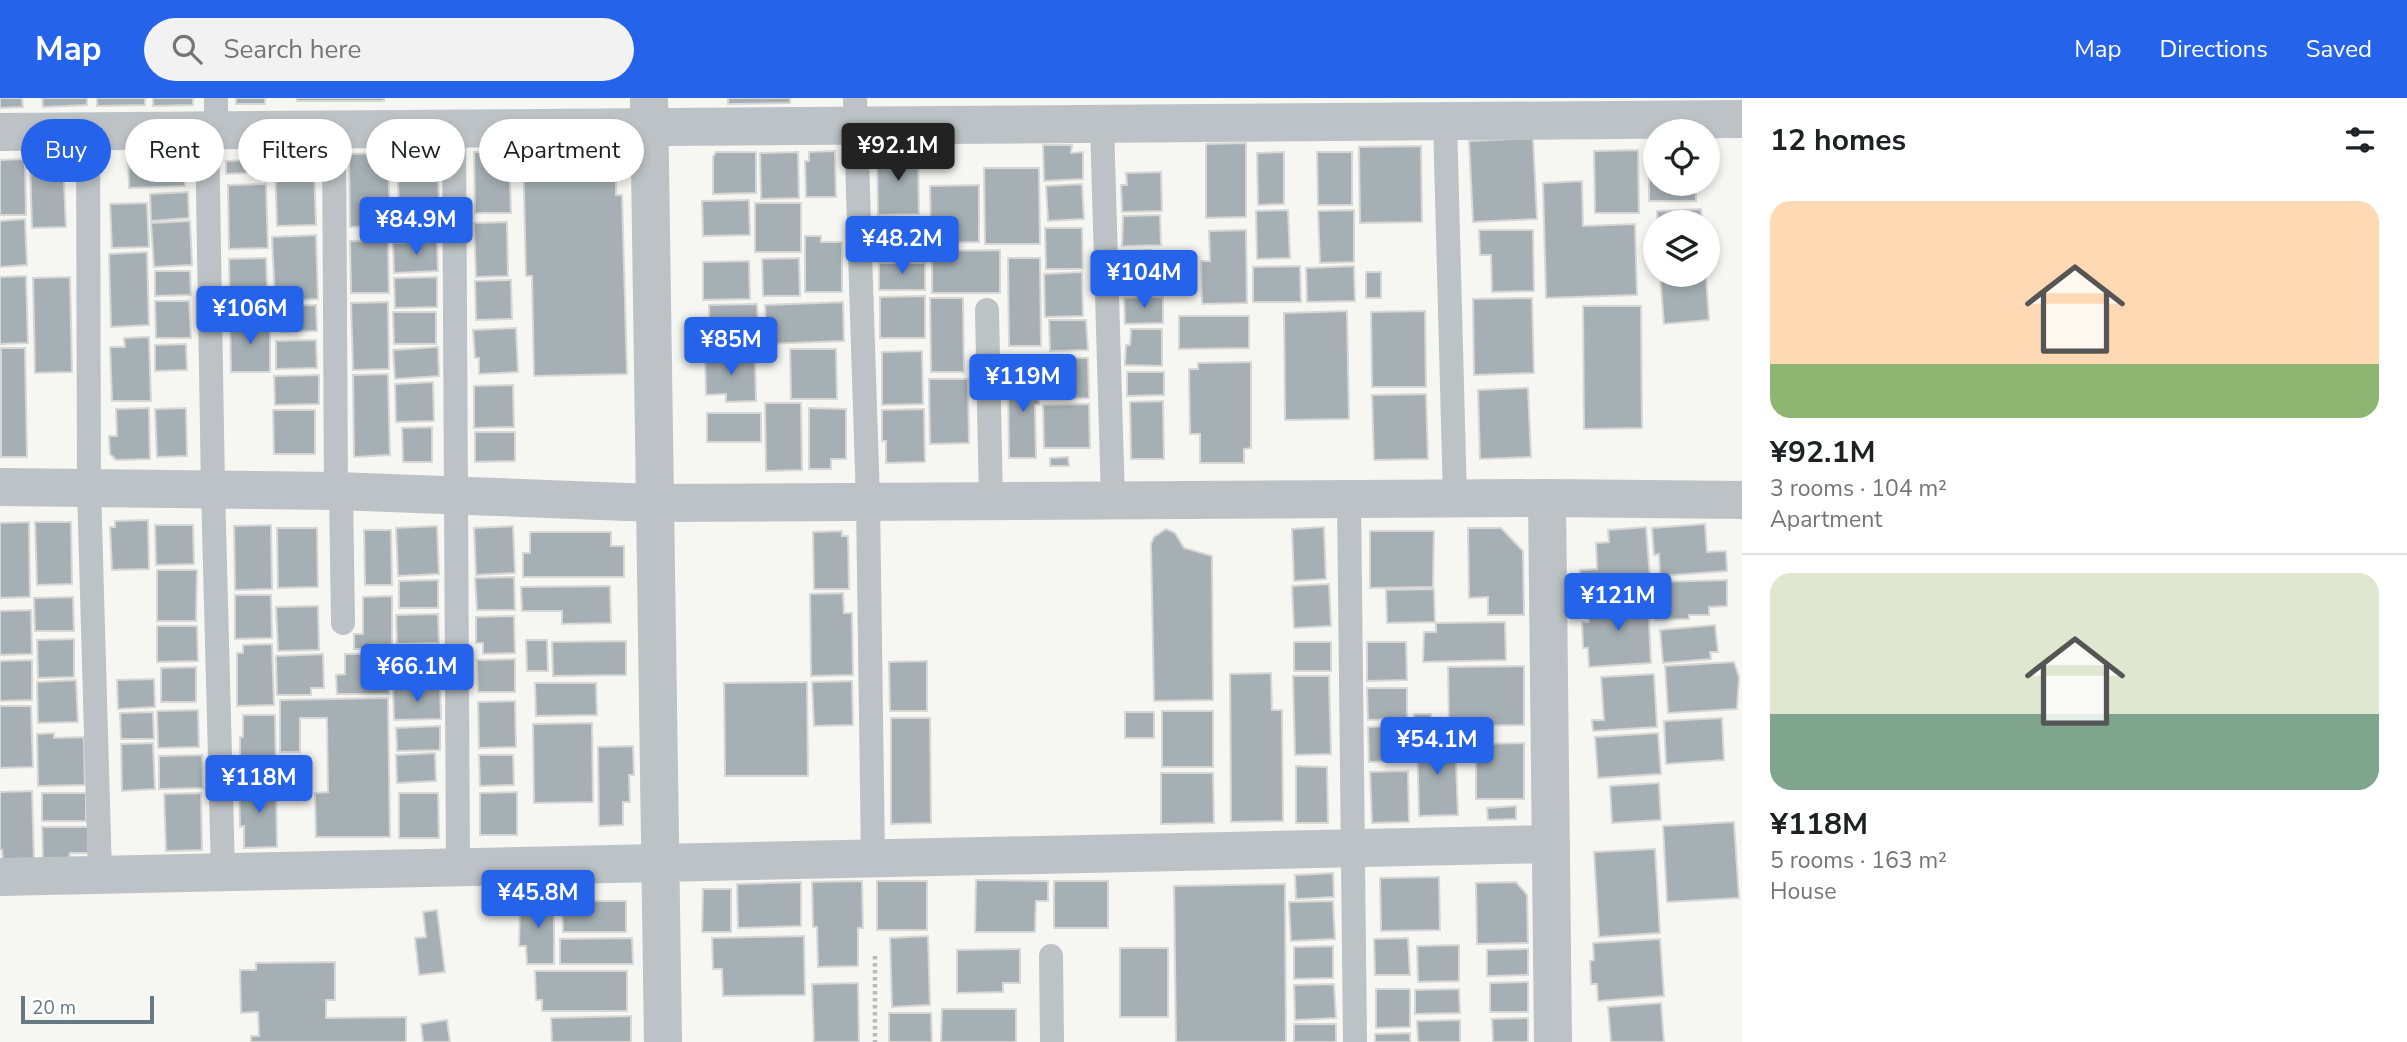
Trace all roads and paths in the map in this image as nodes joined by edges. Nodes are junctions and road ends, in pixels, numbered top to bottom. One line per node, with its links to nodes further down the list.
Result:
1 (649, 112): 2 (street); 6 (street); 26 (street)
2 (855, 112): 5 (street); 25 (lane)
3 (1742, 119): 4 (street)
4 (1445, 121): 5 (street); 21 (lane)
5 (1102, 124): 23 (lane)
6 (465, 127)
7 (0, 132): 8 (street)
8 (21, 132)
9 (88, 182): 15 (lane)
10 (213, 182): 16 (lane)
11 (335, 182): 17 (lane)
12 (454, 182): 18 (lane)
13 (987, 310): 22 (lane)
14 (0, 487): 15 (street)
15 (89, 488): 16 (street); 34 (lane)
16 (213, 489): 17 (street); 33 (lane)
17 (338, 492): 18 (street); 27 (lane)
18 (455, 496): 26 (street); 32 (lane)
19 (1547, 498): 21 (street); 24 (street); 28 (street)
20 (1349, 499): 21 (street); 23 (street); 29 (lane)
21 (1455, 499)
22 (991, 500): 23 (street); 25 (street)
23 (1113, 500)
24 (1742, 500)
25 (868, 501): 26 (street); 30 (lane)
26 (654, 503): 31 (street)
27 (343, 623)
28 (1551, 844): 29 (street); 42 (street)
29 (1352, 849): 30 (street); 41 (lane)
30 (873, 859): 31 (street)
31 (662, 863): 32 (street); 38 (street)
32 (458, 867): 33 (street)
33 (223, 872): 34 (street)
34 (100, 874): 35 (street)
35 (0, 877)
36 (874, 956): 39 (path)
37 (1051, 956): 40 (lane)
38 (663, 1042)
39 (875, 1042)
40 (1052, 1042)
41 (1355, 1042)
42 (1553, 1042)

